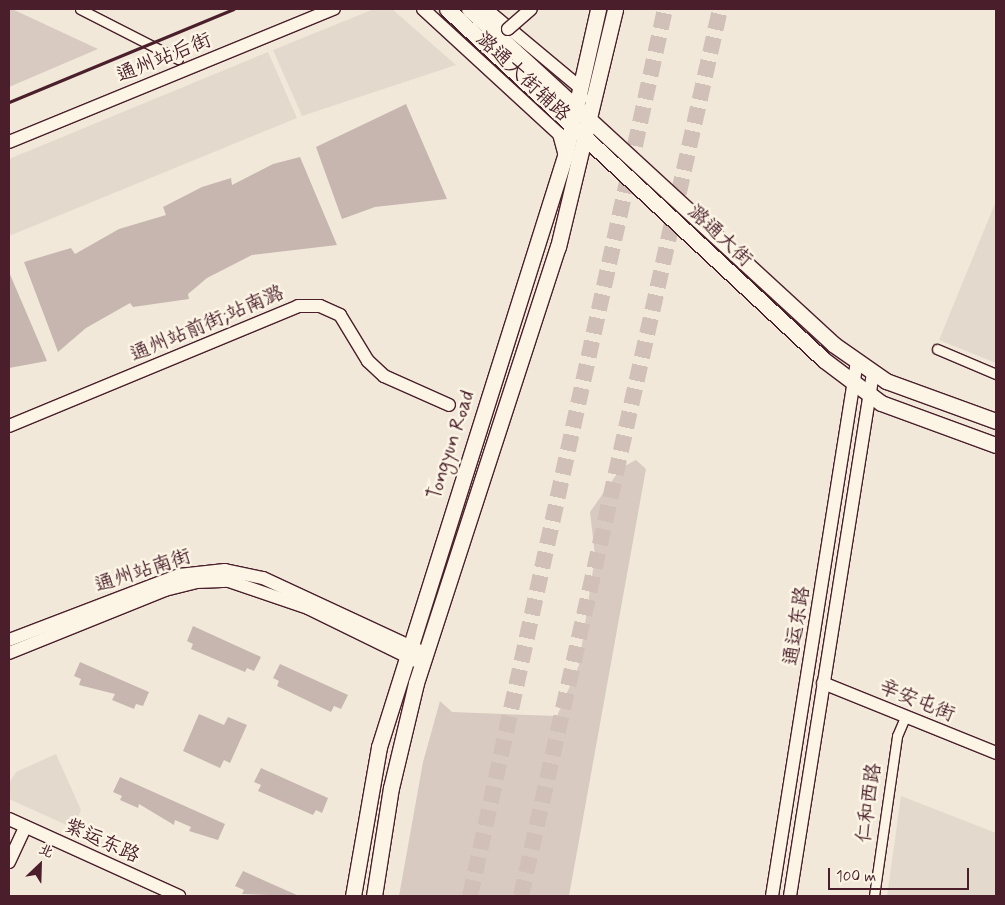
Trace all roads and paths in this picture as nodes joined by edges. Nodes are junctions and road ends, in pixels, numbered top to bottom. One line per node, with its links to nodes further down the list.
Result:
1 (80, 9): 11 (street)
2 (334, 9): 17 (main road, 通州站后街)
3 (423, 9): 18 (main road, 潞通大街辅路)
4 (447, 9): 15 (main road, 潞通大街)
5 (469, 9): 13 (main road, 潞通大街)
6 (486, 9): 10 (main road, 潞通大街辅路)
7 (531, 9): 10 (main road, bridge)
8 (598, 9): 12 (main road, Tongyun Road)
9 (615, 9): 14 (main road, Tongyun Road)
10 (508, 28): 12 (main road, 潞通大街辅路)
11 (178, 59)
12 (578, 86): 13 (main road, Tongyun Road); 14 (main road, 潞通大街辅路)
13 (575, 103): 14 (main road, 潞通大街); 15 (main road, Tongyun Road)
14 (591, 117): 16 (main road, Tongyun Road); 20 (main road, 潞通大街)
15 (571, 125): 16 (main road, 潞通大街); 18 (main road, Tongyun Road)
16 (586, 137): 23 (main road, 潞通大街); 32 (main road, Tongyun Road)
17 (9, 142)
18 (565, 156): 30 (main road, Tongyun Road)
19 (937, 349): 22 (street)
20 (857, 361): 21 (main road, 潞通大街); 23 (main road, 通运东路)
21 (873, 373): 24 (main road, 通运东路); 26 (main road, 潞通大街)
22 (996, 374)
23 (853, 381): 24 (main road, 潞通大街); 42 (main road, 通运东路)
24 (869, 394): 28 (main road, 潞通大街); 33 (main road, 通运东路)
25 (449, 405): 27 (main road, 通州站前街;站南潞)
26 (996, 421)
27 (9, 426)
28 (996, 446)
29 (9, 640): 30 (main road, 通州站南街)
30 (407, 649): 31 (main road, 通州站南街); 32 (main road, 通州站南街); 40 (main road, Tongyun Road)
31 (9, 653)
32 (426, 659): 41 (main road, Tongyun Road)
33 (823, 683): 34 (main road, 辛安屯街); 43 (main road, 通运东路)
34 (905, 717): 35 (main road, 辛安屯街); 44 (street, 仁和西路)
35 (996, 753)
36 (9, 819): 37 (main road, 紫运东路)
37 (25, 827): 38 (main road); 39 (main road, 紫运东路)
38 (9, 862)
39 (179, 896)
40 (353, 896)
41 (374, 896)
42 (772, 896)
43 (790, 896)
44 (874, 896)

